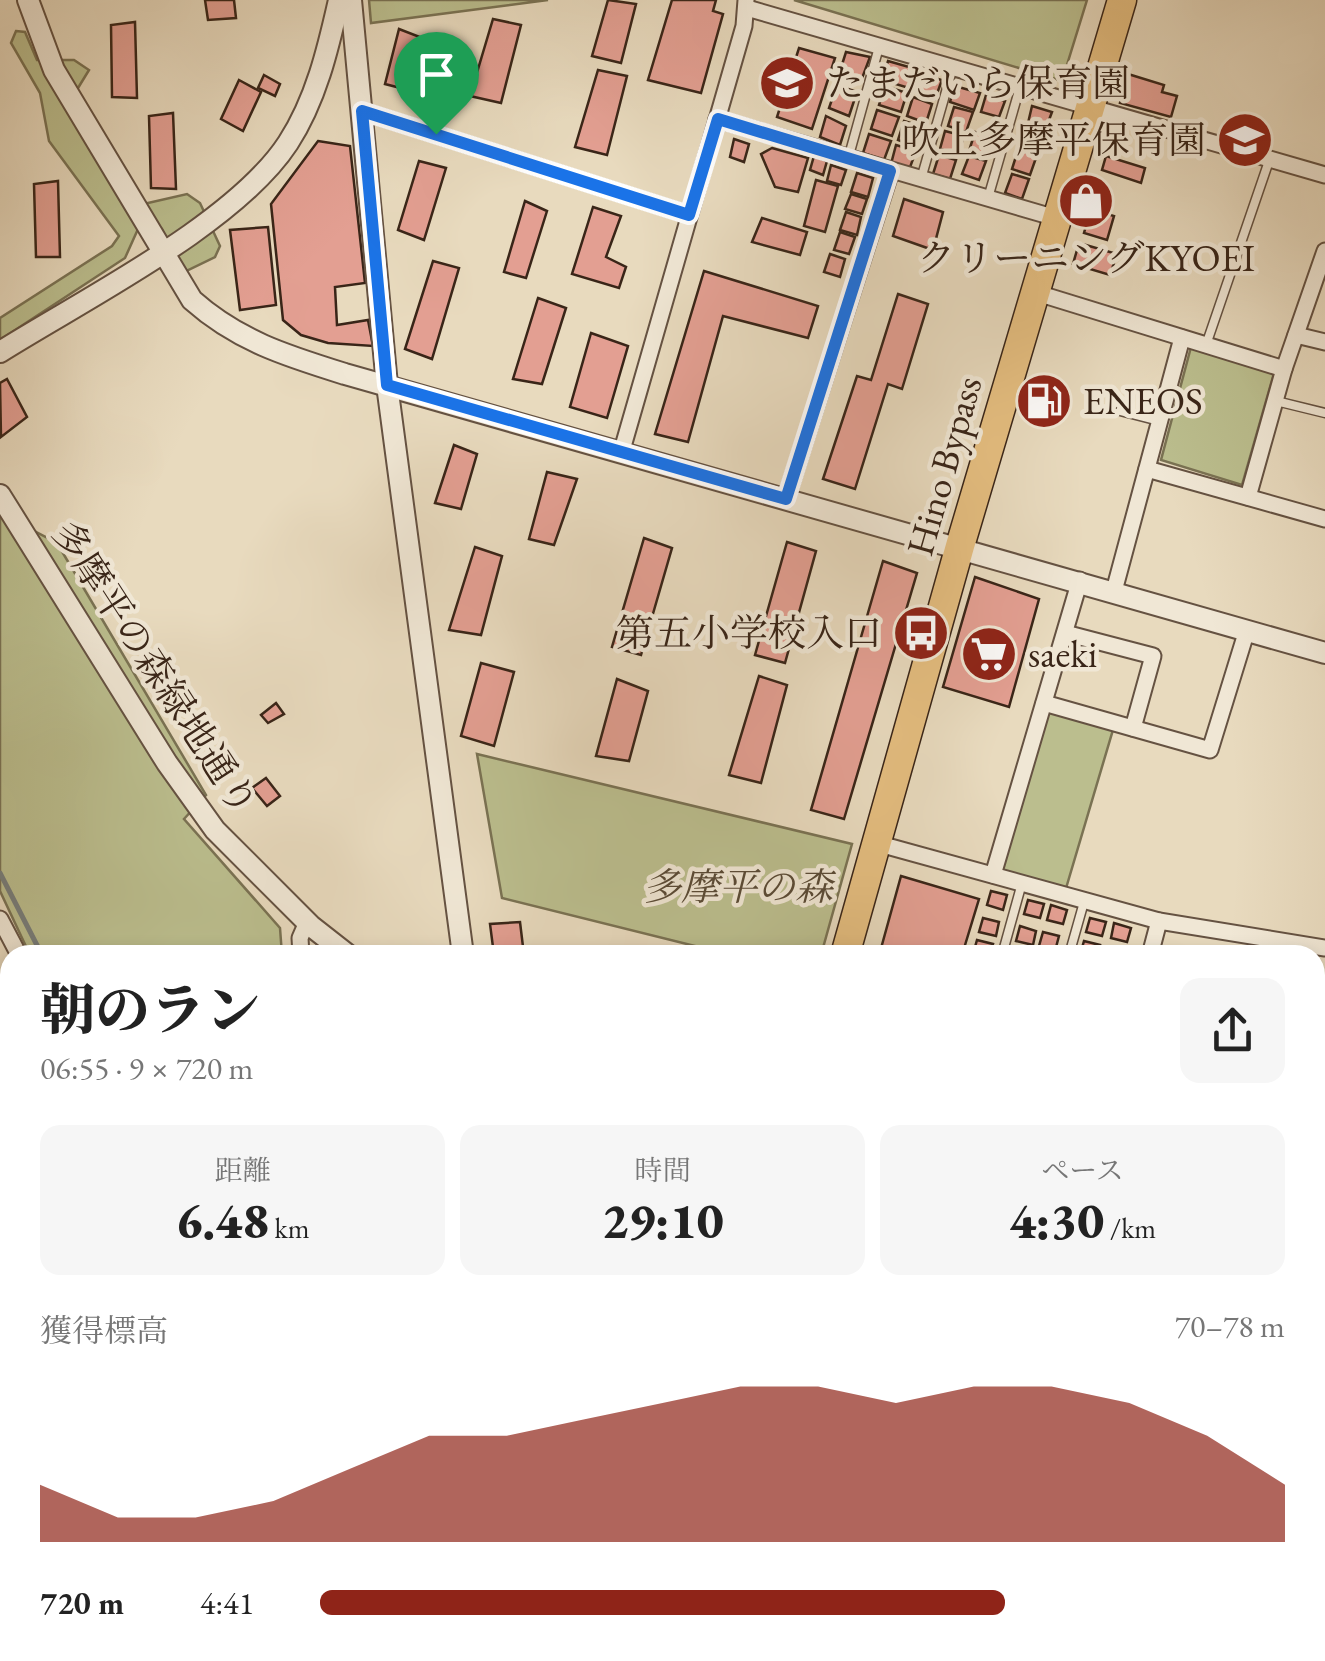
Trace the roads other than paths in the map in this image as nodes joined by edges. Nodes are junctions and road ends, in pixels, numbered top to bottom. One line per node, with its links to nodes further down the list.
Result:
1 (28, 0): 22 (street)
2 (339, 0): 7 (street)
3 (351, 0): 8 (street)
4 (1122, 0): 11 (highway, Hino Bypass)
5 (747, 4): 6 (street); 13 (street)
6 (879, 46): 9 (street); 15 (lane)
7 (328, 50): 8 (street); 22 (street)
8 (356, 56): 12 (street)
9 (953, 67): 10 (street); 18 (lane)
10 (1020, 86): 11 (street); 19 (lane)
11 (1087, 106): 14 (street); 21 (highway, Hino Bypass)
12 (362, 111): 20 (street); 31 (street)
13 (718, 119): 15 (street); 20 (street)
14 (1270, 158): 17 (street); 28 (lane)
15 (848, 159): 16 (street)
16 (890, 171): 18 (street); 40 (street)
17 (1325, 174)
18 (922, 178): 19 (street)
19 (988, 198): 21 (street)
20 (689, 215): 36 (street)
21 (1056, 218): 24 (highway, Hino Bypass)
22 (162, 250): 29 (street); 31 (street)
23 (1325, 251): 25 (street)
24 (1034, 292): 26 (street); 42 (highway, Hino Bypass)
25 (1296, 335): 27 (street); 30 (street)
26 (1182, 338): 28 (street); 35 (street)
27 (1325, 342)
28 (1206, 345): 30 (street)
29 (0, 352)
30 (1284, 369): 32 (street)
31 (387, 385): 36 (street); 60 (street)
32 (1275, 401): 34 (lane); 39 (street)
33 (1120, 411): 35 (lane)
34 (1325, 413)
35 (1160, 421): 37 (street)
36 (622, 450): 40 (street)
37 (1147, 469): 39 (street); 44 (street)
38 (0, 495): 56 (street, 多摩平の森緑地通り)
39 (1248, 497): 41 (street)
40 (786, 499): 42 (street)
41 (1325, 519)
42 (960, 546): 43 (street); 50 (highway, Hino Bypass)
43 (1080, 580): 44 (street); 46 (street)
44 (1114, 591): 45 (street)
45 (1247, 630): 47 (street); 49 (street)
46 (1065, 633): 48 (street); 49 (street)
47 (1325, 653)
48 (1044, 703): 49 (street); 51 (street)
49 (1133, 728)
50 (876, 843): 51 (street); 61 (highway, Hino Bypass)
51 (993, 875): 52 (street)
52 (1022, 883): 53 (street); 62 (lane)
53 (1084, 900): 55 (street); 63 (lane)
54 (0, 920): 57 (street)
55 (1159, 921): 64 (street); 65 (street)
56 (307, 922): 58 (street); 59 (street, 多摩平の森緑地通り)
57 (14, 945)
58 (300, 945)
59 (336, 945)
60 (462, 945)
61 (848, 945)
62 (1005, 945)
63 (1072, 945)
64 (1153, 945)
65 (1274, 945)

